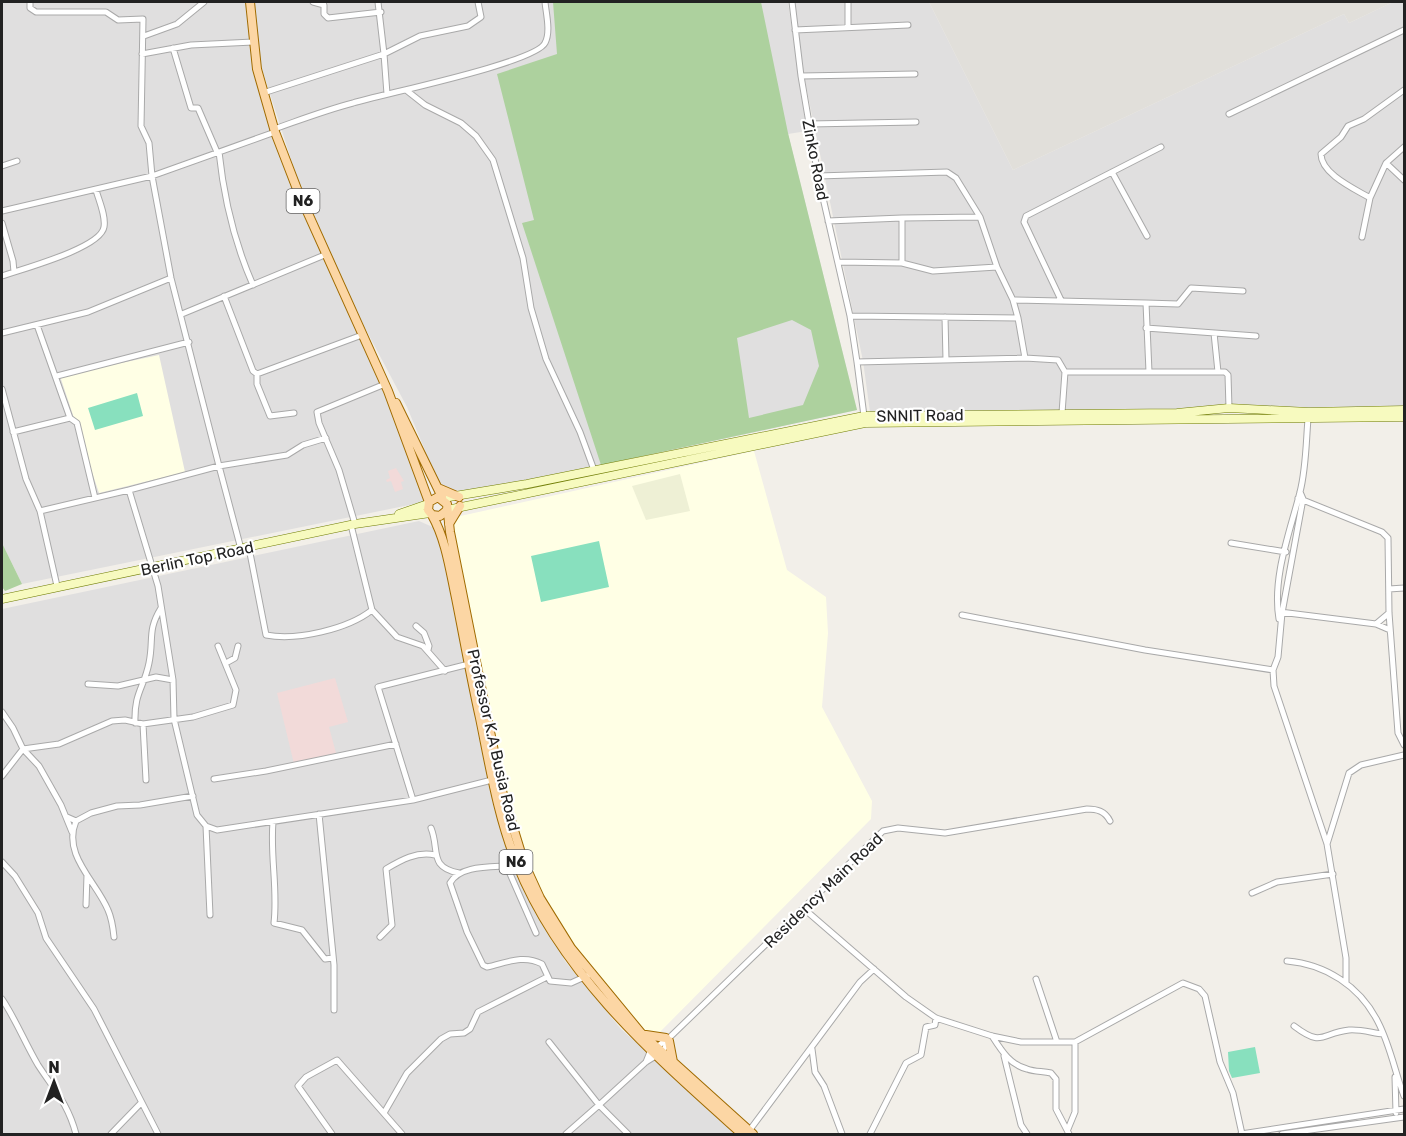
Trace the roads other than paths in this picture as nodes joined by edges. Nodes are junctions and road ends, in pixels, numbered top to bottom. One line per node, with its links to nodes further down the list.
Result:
1 (30, 2): 15 (street)
2 (204, 2): 15 (street)
3 (250, 2): 16 (main road, N6)
4 (313, 2): 10 (street)
5 (378, 2): 10 (street)
6 (478, 2): 19 (street)
7 (545, 2): 22 (street)
8 (792, 2): 13 (street, Zinko Road)
9 (848, 2): 12 (street)
10 (381, 12): 19 (street)
11 (908, 25): 12 (street)
12 (848, 27): 13 (street)
13 (795, 30): 21 (street, Zinko Road)
14 (1404, 30): 26 (street)
15 (144, 36): 18 (street)
16 (253, 42): 17 (street); 24 (main road, N6)
17 (173, 48): 18 (street); 32 (street)
18 (142, 54): 37 (street)
19 (384, 54): 24 (street); 25 (street)
20 (915, 74): 21 (street)
21 (801, 76): 28 (street, Zinko Road)
22 (406, 90): 25 (street); 100 (street)
23 (1404, 90): 41 (street)
24 (263, 93): 29 (main road, N6)
25 (387, 94): 29 (street)
26 (1229, 114)
27 (916, 122): 28 (street)
28 (809, 124): 38 (street, Zinko Road)
29 (274, 130): 32 (street); 49 (main road, N6)
30 (1161, 147): 36 (street)
31 (1404, 147): 34 (street)
32 (218, 152): 37 (street); 56 (street)
33 (17, 161): 35 (street)
34 (1386, 163): 39 (street); 41 (street)
35 (2, 166)
36 (1112, 172): 47 (street); 60 (street)
37 (152, 176): 40 (street); 55 (street)
38 (818, 176): 43 (street); 45 (street, Zinko Road)
39 (1404, 180)
40 (96, 190): 42 (street); 53 (street)
41 (1370, 198): 48 (street)
42 (2, 211)
43 (980, 217): 44 (street); 52 (street)
44 (902, 218): 45 (street); 51 (street)
45 (828, 221): 50 (street, Zinko Road)
46 (2, 224): 53 (street)
47 (1147, 237)
48 (1362, 237)
49 (327, 254): 56 (street); 70 (main road, N6)
50 (839, 262): 51 (street); 63 (street, Zinko Road)
51 (902, 263): 52 (street)
52 (998, 267): 59 (street)
53 (14, 272): 54 (street)
54 (2, 276)
55 (171, 278): 62 (street); 66 (street)
56 (253, 285): 58 (street)
57 (1243, 291): 61 (street)
58 (224, 296): 62 (street); 79 (street)
59 (1013, 300): 60 (street); 65 (street)
60 (1061, 300): 61 (street)
61 (1146, 303): 67 (street)
62 (182, 314): 72 (street)
63 (850, 316): 64 (street); 75 (street, Zinko Road)
64 (945, 317): 65 (street); 74 (street)
65 (1018, 318): 73 (street)
66 (37, 325): 68 (street); 80 (street)
67 (1146, 328): 69 (street); 77 (street)
68 (2, 333)
69 (1214, 333): 71 (street); 78 (street)
70 (362, 335): 79 (street); 81 (main road, N6)
71 (1256, 336)
72 (189, 342): 80 (street); 99 (street)
73 (1024, 358): 74 (street); 76 (street)
74 (946, 360): 75 (street)
75 (857, 362): 88 (street, Zinko Road)
76 (1065, 372): 77 (street); 85 (street)
77 (1149, 372): 78 (street)
78 (1218, 372): 83 (street)
79 (256, 374): 84 (street)
80 (57, 376): 91 (street)
81 (386, 388): 96 (street); 101 (main road, N6); 107 (main road, N6)
82 (2, 389): 93 (street)
83 (1229, 408): 87 (street, SNNIT Road); 90 (street, SNNIT Road)
84 (294, 413)
85 (1062, 413): 88 (street, SNNIT Road); 89 (street, SNNIT Road)
86 (1402, 413): 87 (street, SNNIT Road)
87 (1388, 414): 92 (street, SNNIT Road)
88 (864, 416): 97 (street, SNNIT Road)
89 (1167, 417): 90 (street, SNNIT Road); 97 (street, SNNIT Road)
90 (1177, 417): 92 (street, SNNIT Road)
91 (70, 418): 95 (street); 103 (street)
92 (1308, 419): 105 (street)
93 (10, 421): 94 (street); 95 (street)
94 (2, 423)
95 (14, 432): 108 (street)
96 (326, 438): 99 (street); 110 (street)
97 (671, 458): 98 (street, SNNIT Road)
98 (662, 460): 100 (street, SNNIT Road); 106 (street, SNNIT Road)
99 (219, 466): 102 (street); 113 (street)
100 (594, 471): 106 (street, SNNIT Road)
101 (435, 486): 104 (main road, N6); 106 (main road)
102 (129, 490): 103 (street); 116 (street)
103 (96, 498): 108 (street)
104 (442, 498): 106 (street, SNNIT Road); 107 (main road); 109 (main road, N6)
105 (1300, 499): 114 (street); 115 (street); 118 (street)
106 (459, 502): 109 (street, SNNIT Road); 111 (main road)
107 (430, 508): 109 (main road); 110 (street, Berlin Top Road); 129 (main road, Professor K.A Busia Road / N6)
108 (40, 511): 117 (street)
109 (447, 511): 111 (main road, Professor K.A Busia Road / N6)
110 (353, 525): 113 (street, Berlin Top Road); 122 (street)
111 (448, 525): 129 (main road, Professor K.A Busia Road / N6)
112 (1231, 543): 114 (street)
113 (245, 549): 116 (street, Berlin Top Road); 122 (street)
114 (1284, 552): 115 (street); 123 (street)
115 (1291, 553): 123 (street)
116 (152, 568): 117 (street, Berlin Top Road); 121 (street)
117 (57, 586): 120 (street, Berlin Top Road)
118 (1389, 588): 119 (street); 124 (street)
119 (1404, 588)
120 (2, 599)
121 (161, 608): 137 (street); 138 (street)
122 (372, 610): 132 (street)
123 (1280, 612): 126 (street); 135 (street)
124 (1389, 613): 126 (street); 128 (street)
125 (962, 615): 135 (street)
126 (1376, 624): 128 (street)
127 (416, 626): 132 (street)
128 (1390, 630): 145 (street)
129 (468, 640): 134 (main road, Professor K.A Busia Road / N6); 179 (main road, Professor K.A Busia Road / N6)
130 (218, 646): 133 (street)
131 (238, 646): 133 (street)
132 (428, 650): 136 (street)
133 (226, 663): 141 (street)
134 (469, 664): 136 (street); 151 (main road, Professor K.A Busia Road / N6)
135 (1273, 670): 162 (street)
136 (446, 671): 144 (street)
137 (143, 678): 138 (street); 139 (street); 142 (street)
138 (173, 680): 141 (street)
139 (88, 684)
140 (2, 712): 146 (street)
141 (174, 719): 143 (street); 152 (street)
142 (135, 723): 143 (street); 146 (street)
143 (143, 724): 150 (street)
144 (396, 744): 149 (street); 153 (street)
145 (1404, 745)
146 (22, 749): 148 (street); 155 (street)
147 (1404, 755): 162 (street)
148 (2, 776)
149 (214, 778)
150 (146, 780)
151 (492, 780): 153 (street); 165 (main road, Professor K.A Busia Road / N6)
152 (193, 796): 156 (street); 159 (street)
153 (413, 800): 154 (street)
154 (319, 814): 158 (street); 177 (street)
155 (67, 817): 156 (street); 161 (street)
156 (76, 821): 161 (street)
157 (1110, 821): 172 (street, Residency Main Road)
158 (273, 822): 159 (street); 177 (street)
159 (206, 826): 173 (street)
160 (431, 828): 163 (street)
161 (72, 832): 169 (street)
162 (1327, 844): 168 (street)
163 (435, 855): 167 (street); 176 (street)
164 (2, 862): 202 (street)
165 (517, 865): 166 (street); 179 (main road, Professor K.A Busia Road / N6)
166 (507, 867): 167 (street); 174 (street)
167 (459, 873): 182 (street)
168 (1334, 874): 170 (street); 184 (street)
169 (87, 875): 171 (street); 175 (street)
170 (1252, 893)
171 (86, 905)
172 (803, 908): 180 (street); 192 (street, Residency Main Road)
173 (210, 915)
174 (536, 933)
175 (114, 937)
176 (380, 937)
177 (333, 958): 186 (street)
178 (1287, 961): 184 (street)
179 (582, 967): 181 (main road, Professor K.A Busia Road / N6)
180 (874, 969): 187 (street); 196 (street)
181 (589, 976): 182 (street); 189 (main road, Professor K.A Busia Road / N6); 197 (main road, Professor K.A Busia Road / N6)
182 (547, 978): 206 (street)
183 (1036, 979): 194 (street)
184 (1346, 982): 190 (street)
185 (2, 999): 211 (street)
186 (334, 1010)
187 (936, 1018): 191 (street); 219 (street)
188 (1294, 1026): 190 (street)
189 (641, 1033): 192 (main road); 197 (main road, Professor K.A Busia Road / N6)
190 (1383, 1034): 200 (street)
191 (992, 1036): 194 (street); 198 (street)
192 (669, 1038): 197 (street, Residency Main Road); 199 (main road)
193 (549, 1042): 203 (street)
194 (1057, 1042): 195 (street)
195 (1075, 1042): 209 (street); 221 (street)
196 (812, 1049): 210 (street); 218 (street)
197 (656, 1052): 199 (main road, Professor K.A Busia Road / N6); 203 (street, Residency Main Road); 210 (main road, Professor K.A Busia Road / N6)
198 (1004, 1056): 209 (street); 220 (street)
199 (676, 1067): 210 (main road, Professor K.A Busia Road / N6)
200 (1395, 1073): 201 (street); 205 (street)
201 (1404, 1096)
202 (141, 1103): 212 (street); 213 (street)
203 (598, 1105): 216 (street); 217 (street)
204 (1404, 1109): 205 (street)
205 (1396, 1111): 208 (street); 221 (street)
206 (384, 1113): 214 (street); 215 (street)
207 (1404, 1117): 208 (street)
208 (1397, 1118): 222 (street)
209 (1069, 1132)
210 (748, 1133)
211 (76, 1134)
212 (111, 1134)
213 (158, 1134)
214 (332, 1134)
215 (402, 1134)
216 (566, 1134)
217 (628, 1134)
218 (842, 1134)
219 (870, 1134)
220 (1027, 1134)
221 (1241, 1134)
222 (1282, 1134)

